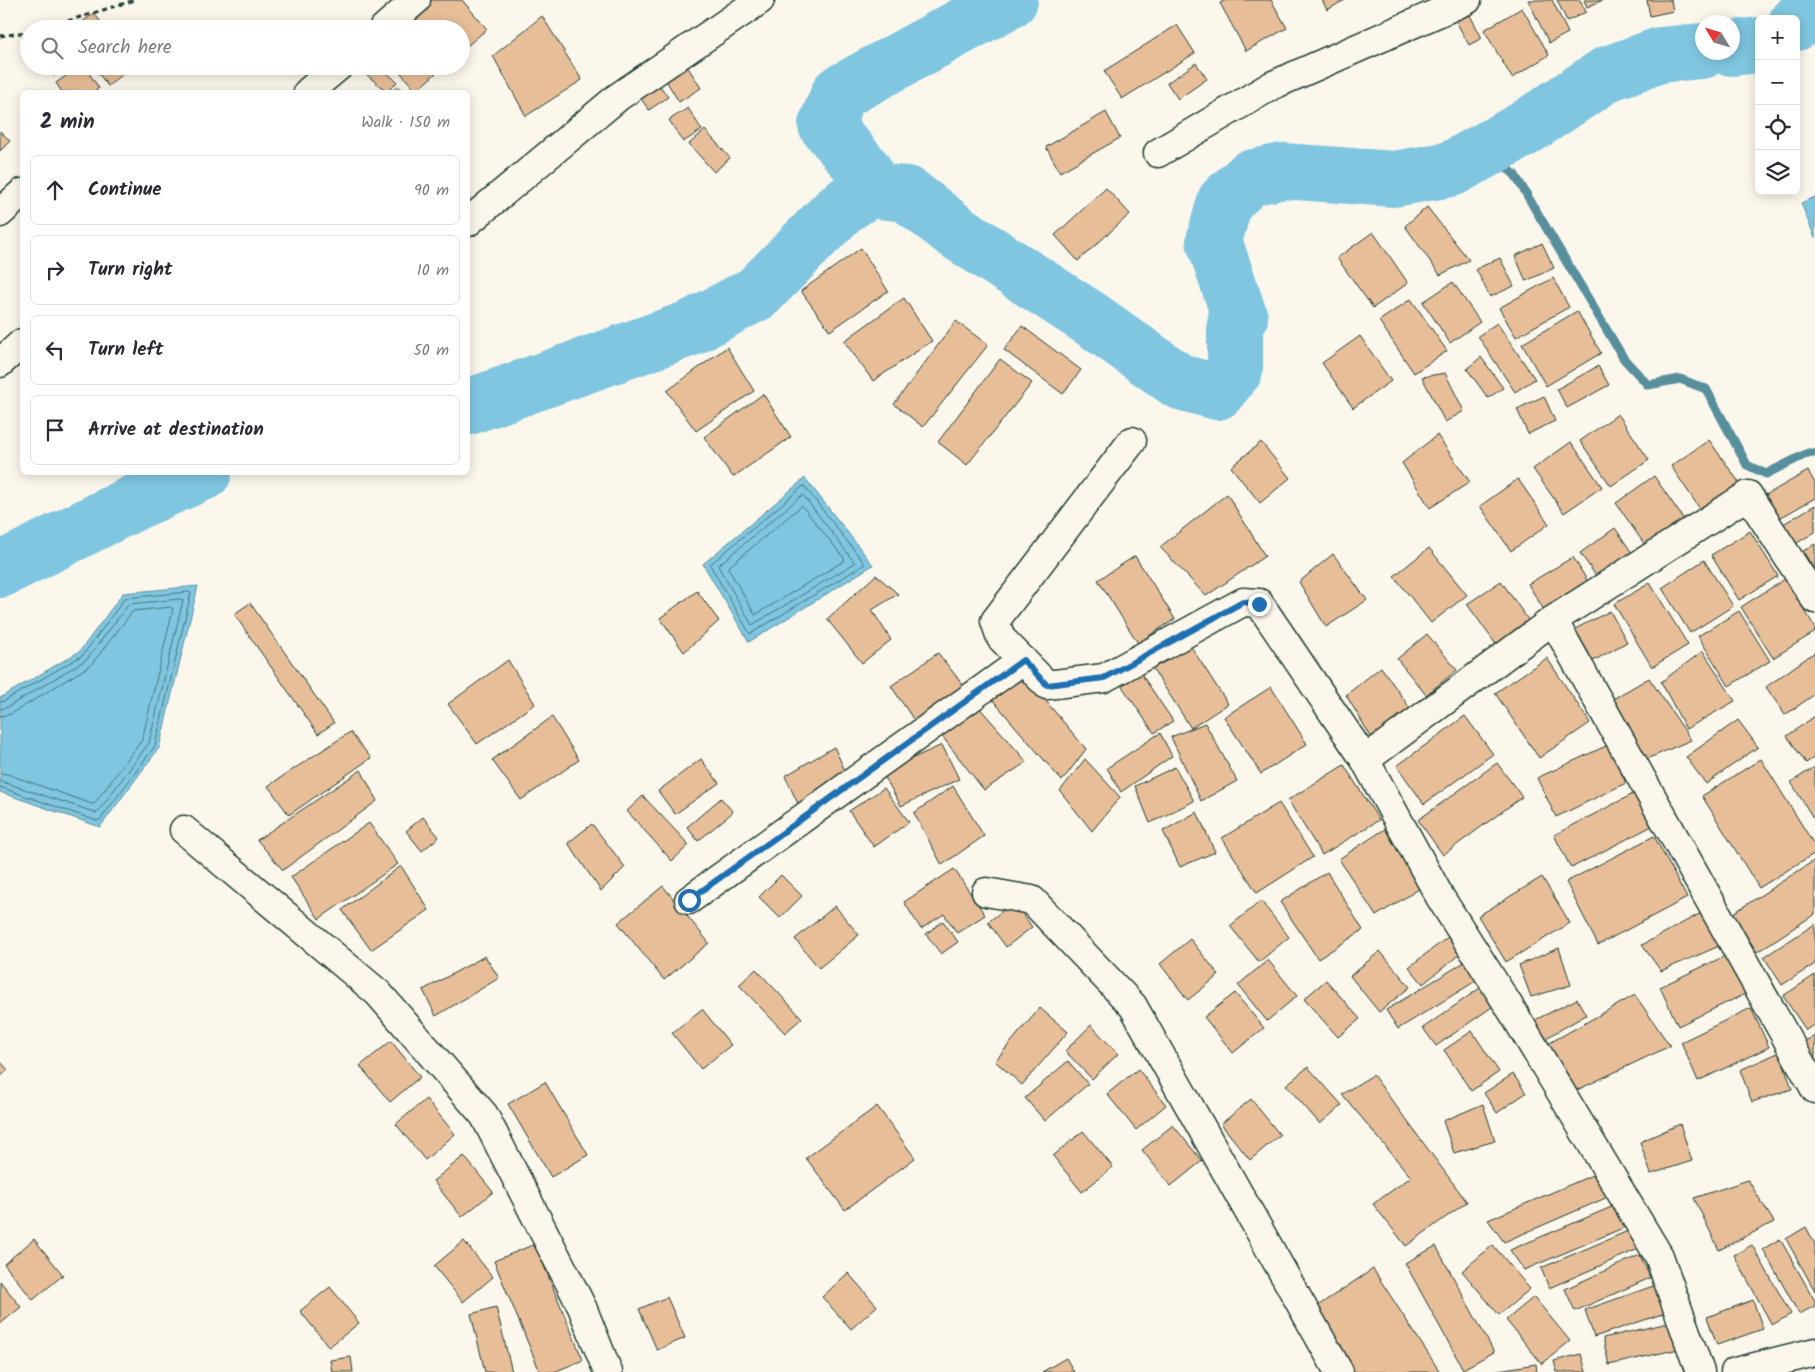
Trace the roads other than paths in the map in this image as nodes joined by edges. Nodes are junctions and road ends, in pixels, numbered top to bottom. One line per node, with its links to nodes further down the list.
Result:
1 (416, 0): 4 (street)
2 (760, 0): 10 (street)
3 (1467, 0): 7 (street)
4 (393, 20)
5 (328, 75): 6 (street)
6 (310, 90)
7 (1158, 153)
8 (20, 195): 9 (street)
9 (0, 213)
10 (470, 220)
11 (20, 346): 12 (street)
12 (0, 363)
13 (1132, 441): 16 (street)
14 (1815, 599): 15 (street)
15 (1553, 620): 17 (street); 21 (street)
16 (1023, 660): 17 (street); 20 (street)
17 (1365, 760): 25 (street)
18 (184, 830): 23 (street)
19 (986, 892): 24 (street)
20 (689, 900)
21 (1815, 1090)
22 (1815, 1352): 26 (street)
23 (608, 1372)
24 (1339, 1372)
25 (1700, 1372)
26 (1735, 1372)

